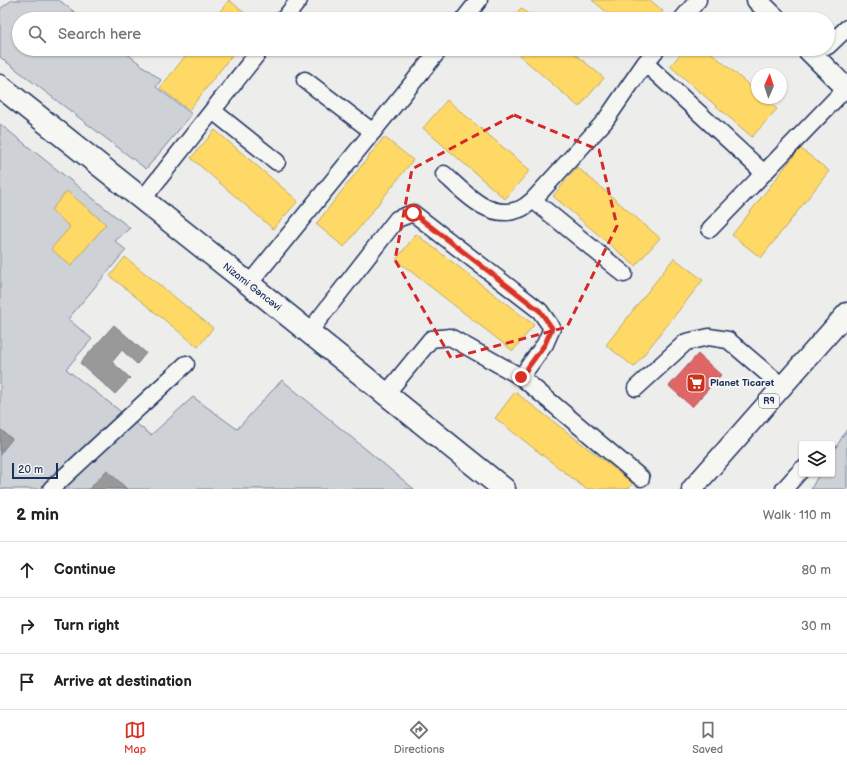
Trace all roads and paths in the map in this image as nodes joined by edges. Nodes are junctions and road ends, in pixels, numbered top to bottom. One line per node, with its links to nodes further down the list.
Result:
1 (299, 0): 4 (lane)
2 (479, 0): 5 (lane)
3 (698, 0): 6 (lane)
4 (290, 12)
5 (470, 12)
6 (688, 12)
7 (847, 28): 8 (lane)
8 (835, 37)
9 (256, 56): 17 (lane)
10 (434, 56): 18 (lane)
11 (651, 56): 13 (lane)
12 (823, 56): 16 (main road)
13 (645, 63): 20 (lane); 23 (lane)
14 (305, 80): 18 (lane)
15 (0, 86): 22 (highway, Nizami Gəncəvi)
16 (847, 88): 20 (lane)
17 (213, 111): 19 (lane); 22 (lane)
18 (373, 132): 26 (lane)
19 (277, 162)
20 (764, 172): 24 (lane)
21 (444, 174): 23 (lane)
22 (142, 200): 26 (highway, Nizami Gəncəvi)
23 (533, 200): 25 (lane)
24 (710, 229)
25 (624, 274)
26 (249, 284): 28 (highway, Nizami Gəncəvi)
27 (847, 313): 31 (main road, R9)
28 (309, 332): 30 (lane); 33 (highway, Nizami Gəncəvi)
29 (186, 364): 37 (lane)
30 (521, 377): 33 (lane); 35 (lane)
31 (782, 386): 32 (lane); 36 (main road, R9)
32 (636, 388)
33 (386, 394): 38 (highway, Nizami Gəncəvi)
34 (799, 472): 39 (lane)
35 (641, 478)
36 (696, 488)
37 (51, 489)
38 (504, 489)
39 (784, 489)

